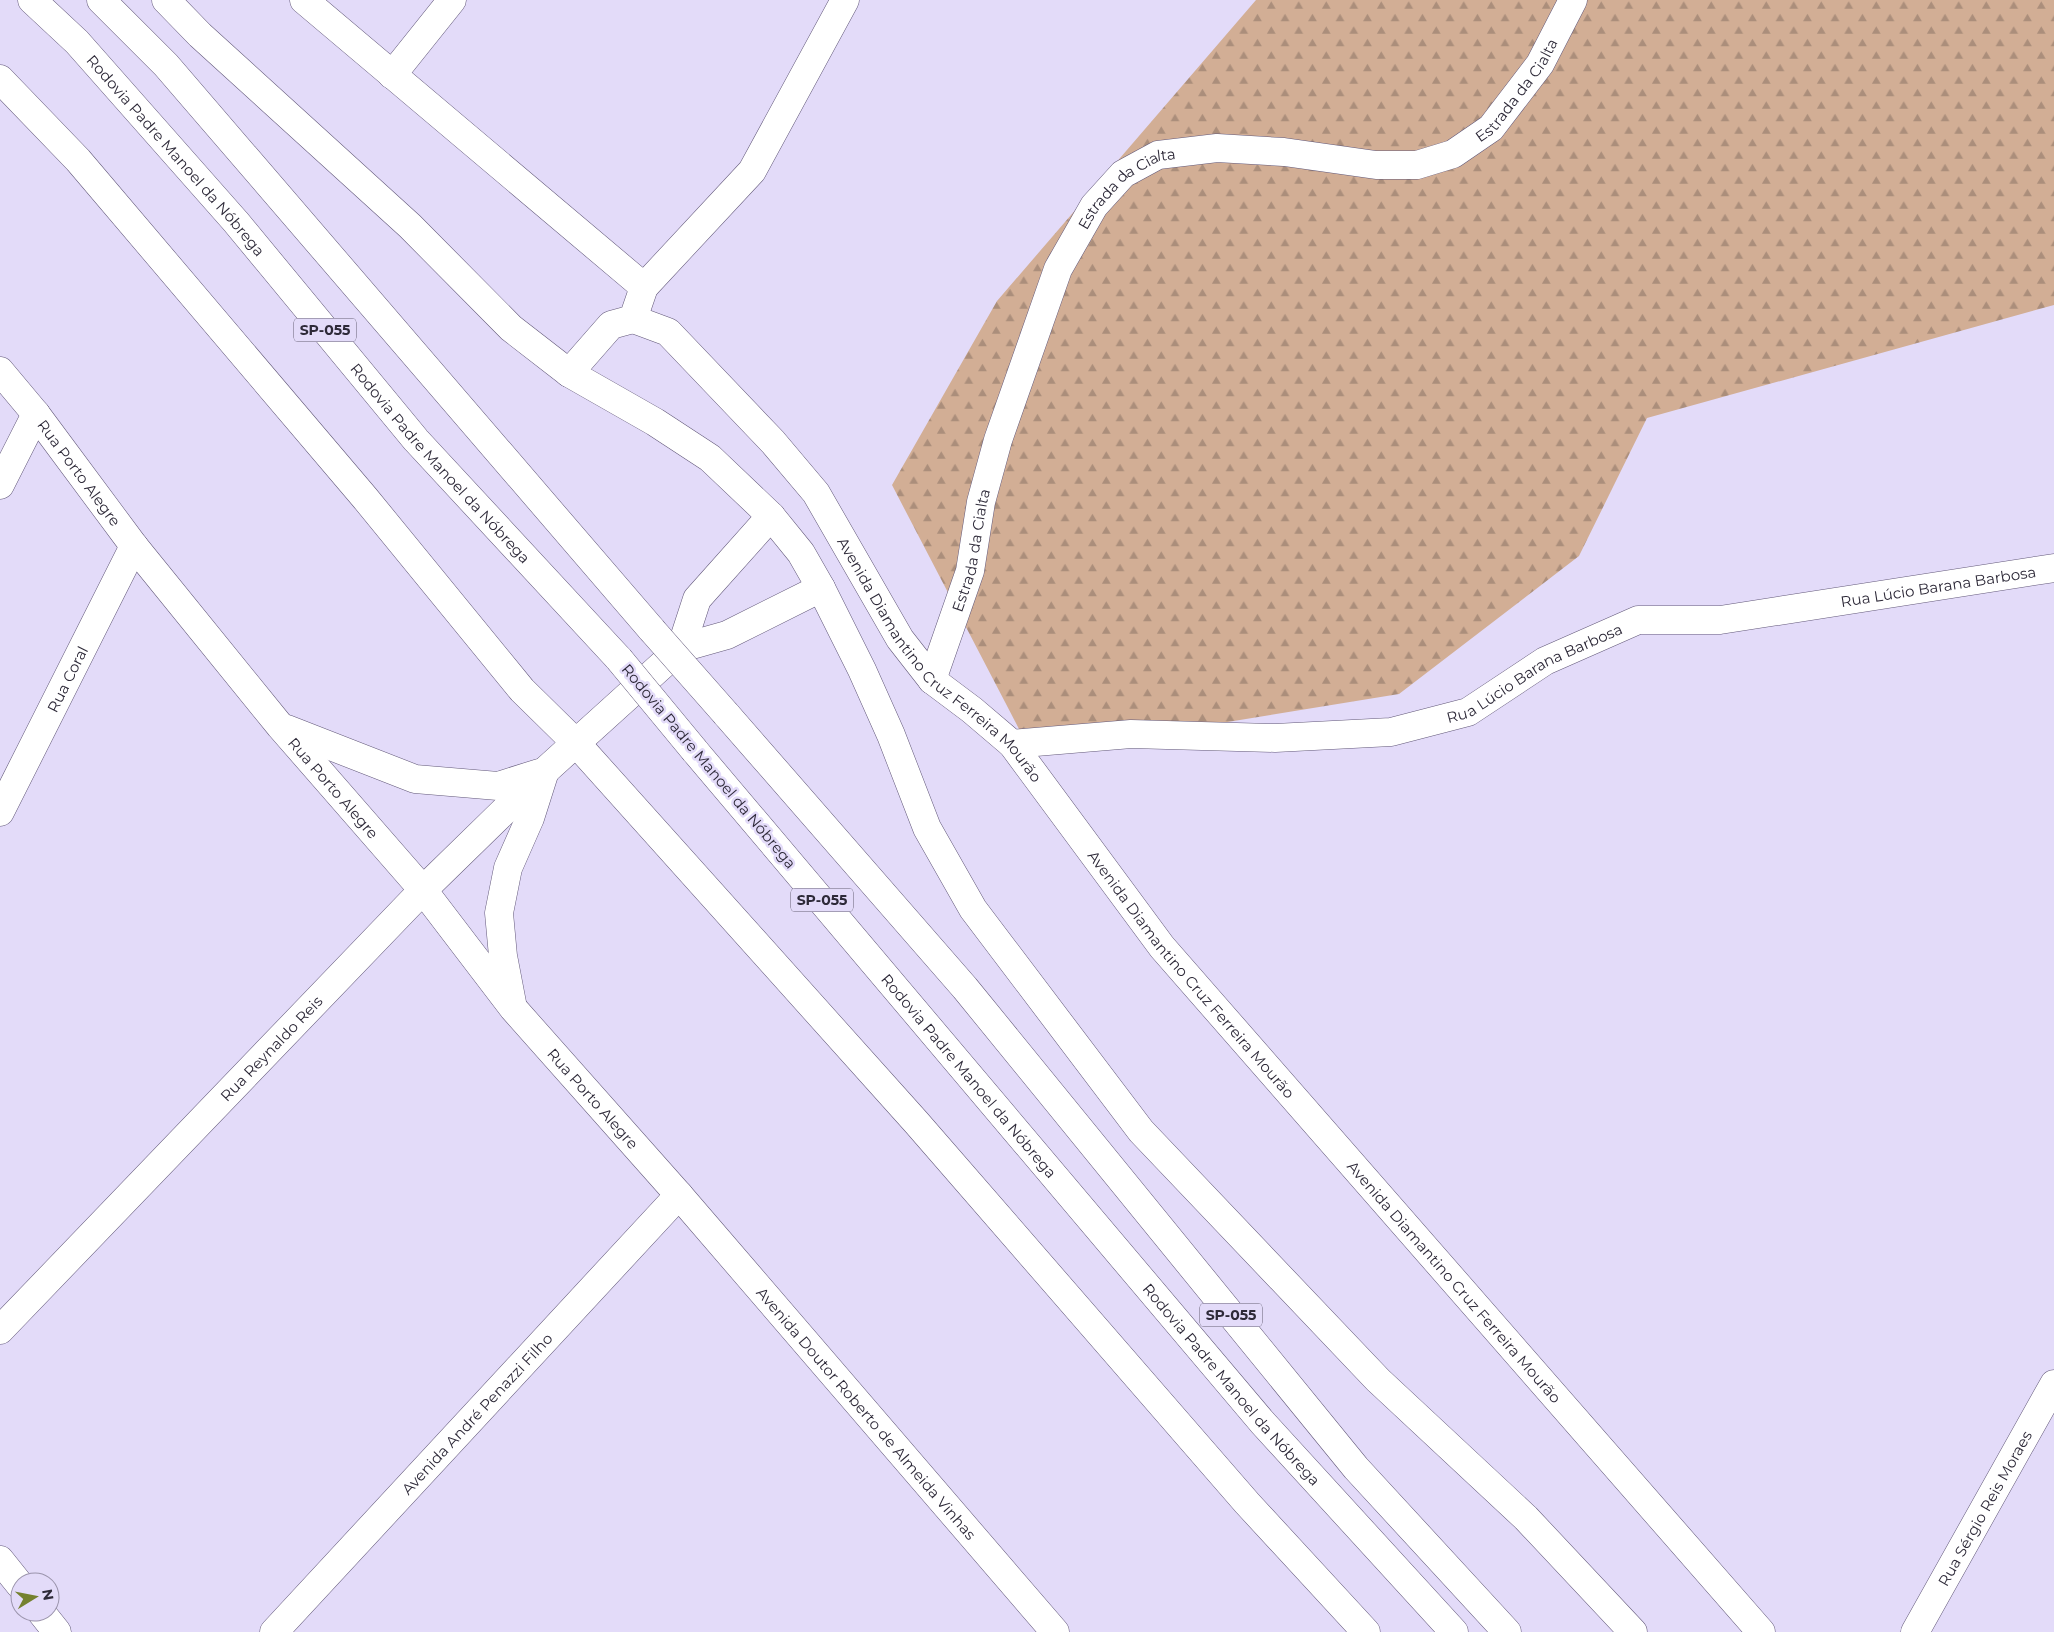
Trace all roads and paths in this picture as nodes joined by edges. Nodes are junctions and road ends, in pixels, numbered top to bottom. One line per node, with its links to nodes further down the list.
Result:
1 (32, 0): 39 (main road, Rodovia Padre Manoel da Nóbrega / SP-055, bridge)
2 (100, 0): 40 (main road, SP-055, bridge)
3 (166, 0): 13 (main road)
4 (304, 0): 8 (main road)
5 (452, 0): 8 (main road)
6 (845, 0): 10 (main road)
7 (1573, 0): 21 (main road, Estrada da Cialta)
8 (392, 75): 10 (main road)
9 (0, 79): 23 (main road)
10 (644, 287): 11 (main road)
11 (633, 319): 13 (main road); 21 (main road, Avenida Diamantino Cruz Ferreira Mourão)
12 (0, 371): 14 (main road, Rua Porto Alegre)
13 (569, 372): 16 (main road)
14 (36, 414): 15 (main road); 17 (main road, Rua Porto Alegre)
15 (0, 484)
16 (772, 516): 19 (main road); 20 (main road)
17 (134, 546): 22 (main road, Rua Porto Alegre); 26 (main road, Rua Coral)
18 (2054, 568): 24 (main road, Rua Lúcio Barana Barbosa)
19 (821, 588): 20 (main road); 41 (main road)
20 (681, 648): 23 (main road, Rua Reynaldo Reis)
21 (932, 680): 24 (main road, Avenida Diamantino Cruz Ferreira Mourão)
22 (280, 726): 25 (main road); 27 (main road, Rua Porto Alegre)
23 (576, 743): 25 (main road, Rua Reynaldo Reis); 38 (main road)
24 (1012, 744): 42 (main road, Avenida Diamantino Cruz Ferreira Mourão)
25 (545, 770): 27 (main road, Rua Reynaldo Reis); 28 (main road)
26 (0, 812)
27 (423, 890): 28 (main road, Rua Porto Alegre); 30 (main road, Rua Reynaldo Reis)
28 (513, 1008): 29 (main road, Rua Porto Alegre)
29 (679, 1195): 36 (main road, Avenida André Penazzi Filho); 37 (main road, Avenida Doutor Roberto de Almeida Vinhas)
30 (0, 1330)
31 (2054, 1384): 43 (main road, Rua Sérgio Reis Moraes)
32 (0, 1560): 33 (main road)
33 (10, 1572)
34 (49, 1622): 35 (main road)
35 (57, 1632)
36 (274, 1632)
37 (1055, 1632)
38 (1366, 1632)
39 (1454, 1632)
40 (1507, 1632)
41 (1633, 1632)
42 (1762, 1632)
43 (1915, 1632)

